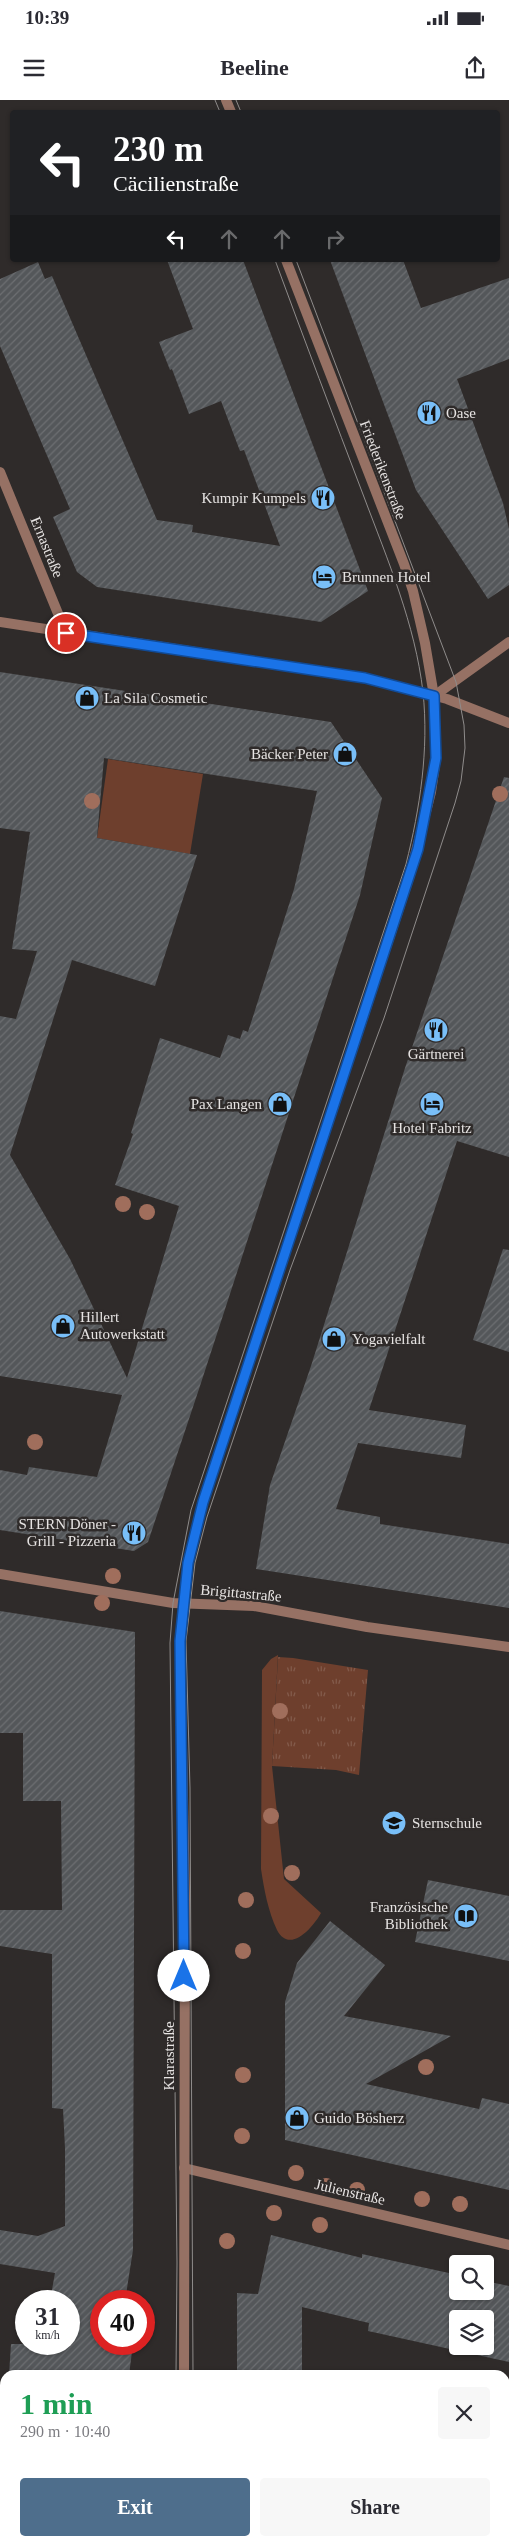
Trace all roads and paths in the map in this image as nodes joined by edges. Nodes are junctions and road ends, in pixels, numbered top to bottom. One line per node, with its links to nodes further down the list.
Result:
1 (287, 262): 6 (street, Friederikenstraße)
2 (0, 472): 4 (street, Ernastraße)
3 (0, 622): 4 (street)
4 (66, 633): 6 (street)
5 (509, 642): 6 (street)
6 (434, 696): 7 (street); 9 (street, Klarastraße)
7 (509, 723)
8 (0, 1574): 9 (street, Brigittastraße)
9 (184, 1604): 10 (street, Brigittastraße); 11 (street, Klarastraße)
10 (509, 1647)
11 (184, 2168): 12 (street, Julienstraße); 13 (street, Klarastraße)
12 (509, 2245)
13 (184, 2370)

